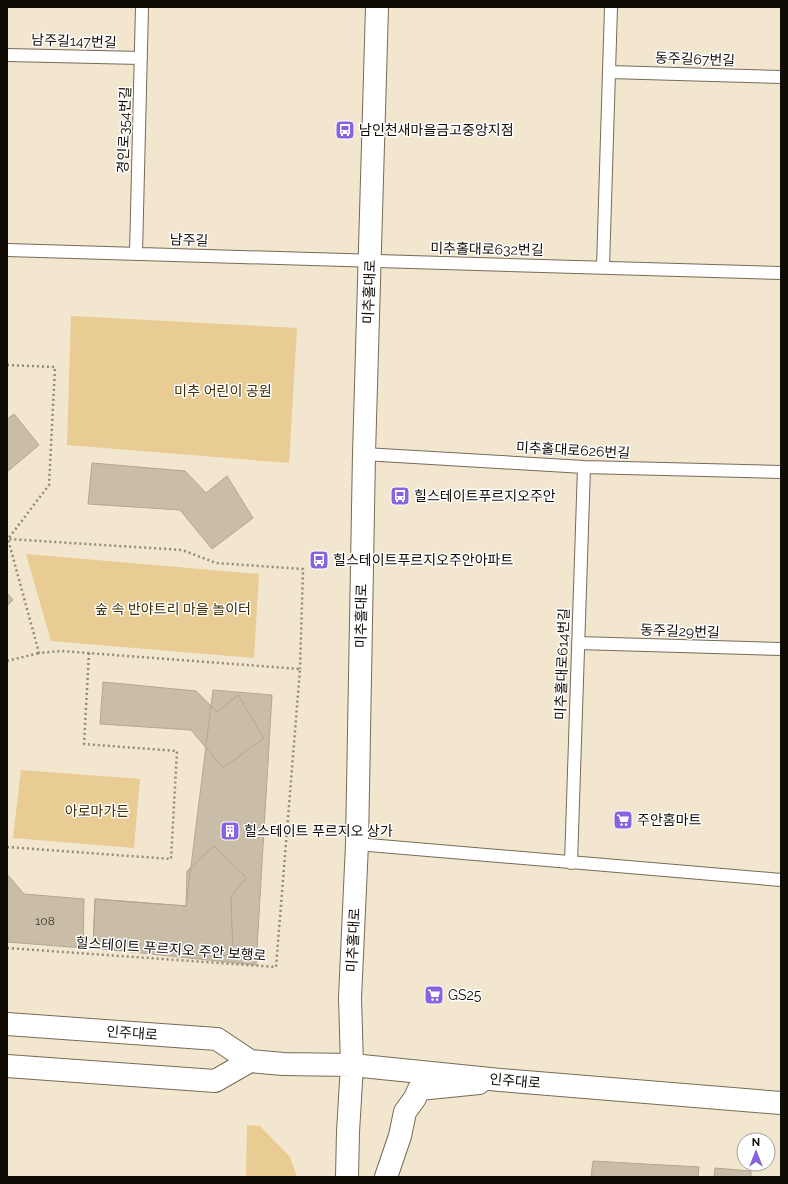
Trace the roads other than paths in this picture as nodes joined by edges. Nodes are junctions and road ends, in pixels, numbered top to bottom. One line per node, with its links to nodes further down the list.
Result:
1 (142, 7): 5 (lane, 경인로354번길)
2 (377, 7): 10 (main road, 미추홀대로)
3 (611, 7): 6 (lane)
4 (7, 55): 5 (lane, 남주길147번길)
5 (141, 58): 9 (lane, 경인로354번길)
6 (609, 72): 7 (lane, 동주길67번길); 11 (lane)
7 (781, 77)
8 (7, 250): 9 (lane, 남주길)
9 (136, 253): 10 (lane, 남주길)
10 (370, 261): 11 (lane, 미추홀대로632번길); 13 (main road, 미추홀대로)
11 (603, 267): 12 (lane, 미추홀대로632번길)
12 (781, 273)
13 (364, 454): 14 (lane, 미추홀대로626번길); 18 (main road, 미추홀대로)
14 (584, 467): 15 (lane, 미추홀대로626번길); 16 (lane, 미추홀대로614번길)
15 (781, 472)
16 (578, 643): 17 (lane, 동주길29번길); 19 (lane, 미추홀대로614번길)
17 (781, 649)
18 (357, 844): 19 (lane); 23 (main road, 미추홀대로)
19 (571, 863): 20 (lane)
20 (781, 880)
21 (7, 1024): 22 (main road, 인주대로)
22 (250, 1061): 23 (main road, 인주대로); 24 (main road)
23 (352, 1065): 25 (main road, 인주대로); 27 (main road, 미추홀대로)
24 (7, 1066)
25 (500, 1080): 26 (main road, 인주대로); 28 (main road)
26 (781, 1103)
27 (347, 1177)
28 (386, 1177)

